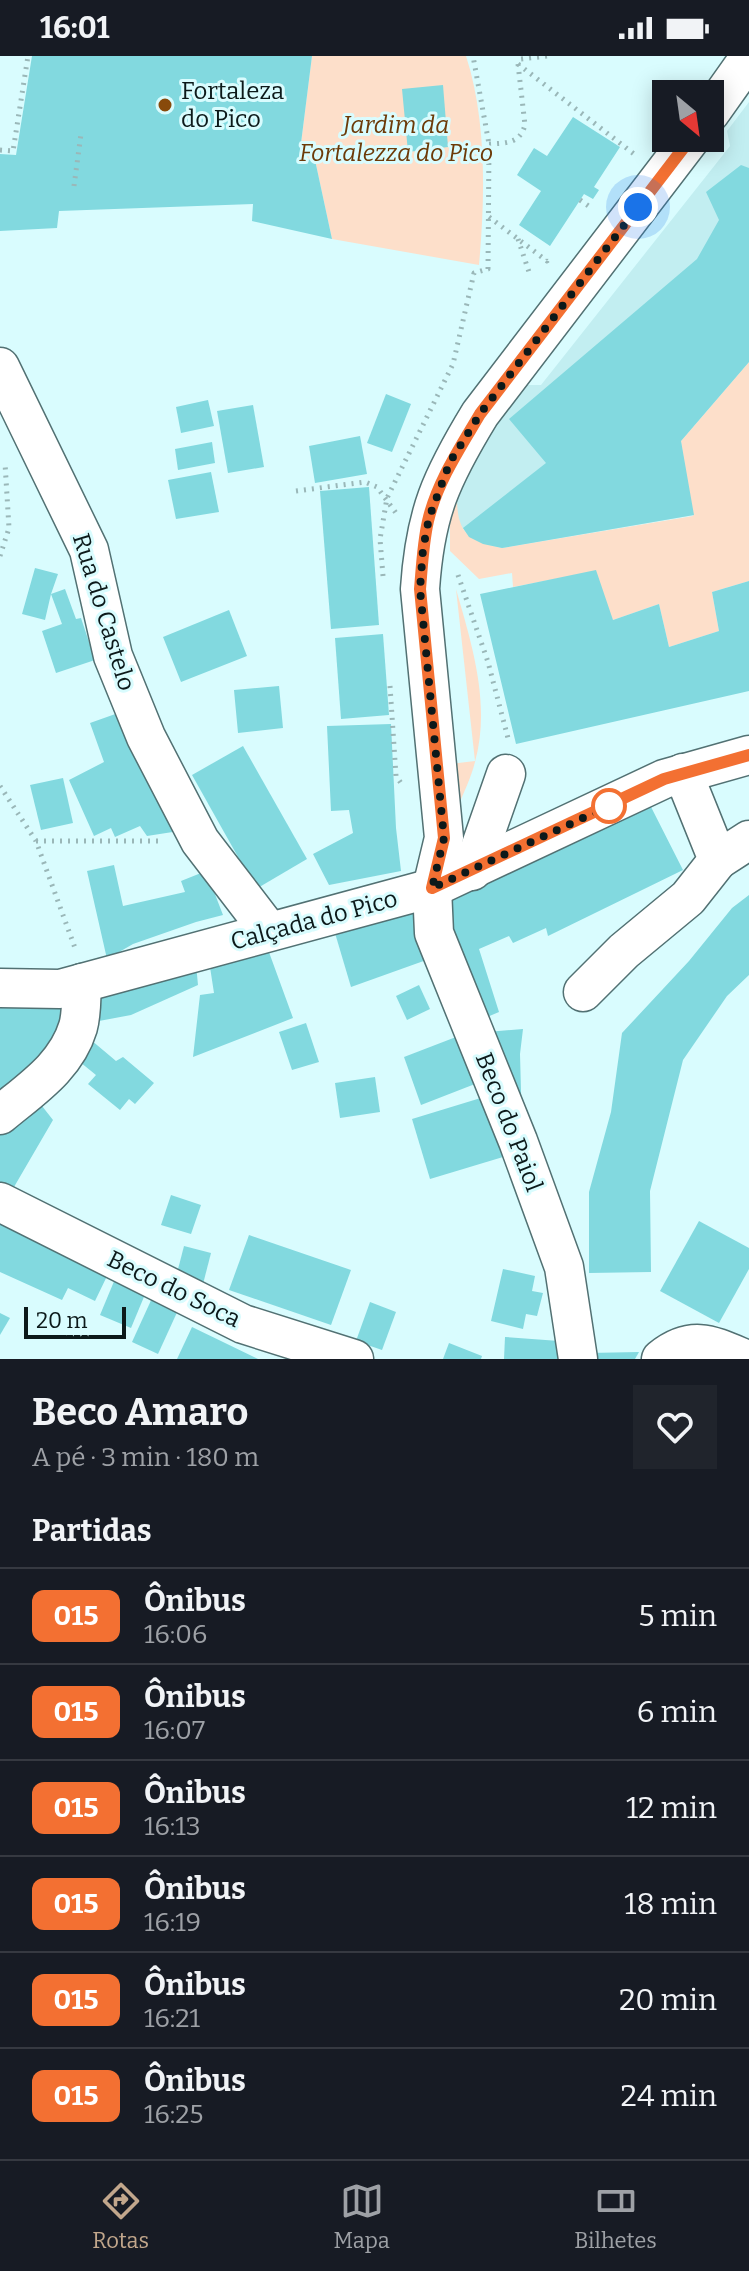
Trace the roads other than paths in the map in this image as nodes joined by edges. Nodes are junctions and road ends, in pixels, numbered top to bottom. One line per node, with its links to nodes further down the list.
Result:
1 (749, 58): 2 (street)
2 (724, 93)
3 (680, 152): 10 (street, Beco do Paiol)
4 (0, 367): 11 (street, Rua do Castelo)
5 (749, 755): 7 (street, Calçada do Pico)
6 (508, 760): 9 (street)
7 (683, 773): 8 (street); 9 (street, Calçada do Pico)
8 (734, 850): 14 (street)
9 (472, 871): 10 (street, Calçada do Pico)
10 (432, 888): 11 (street, Calçada do Pico); 19 (street, Beco do Paiol)
11 (269, 931): 12 (street, Calçada do Pico)
12 (85, 982): 13 (street, Calçada do Pico); 15 (street)
13 (0, 988)
14 (583, 992)
15 (0, 1115)
16 (0, 1202): 18 (street, Beco do Soca)
17 (671, 1355): 20 (street)
18 (354, 1359)
19 (578, 1359)
20 (745, 1359)

